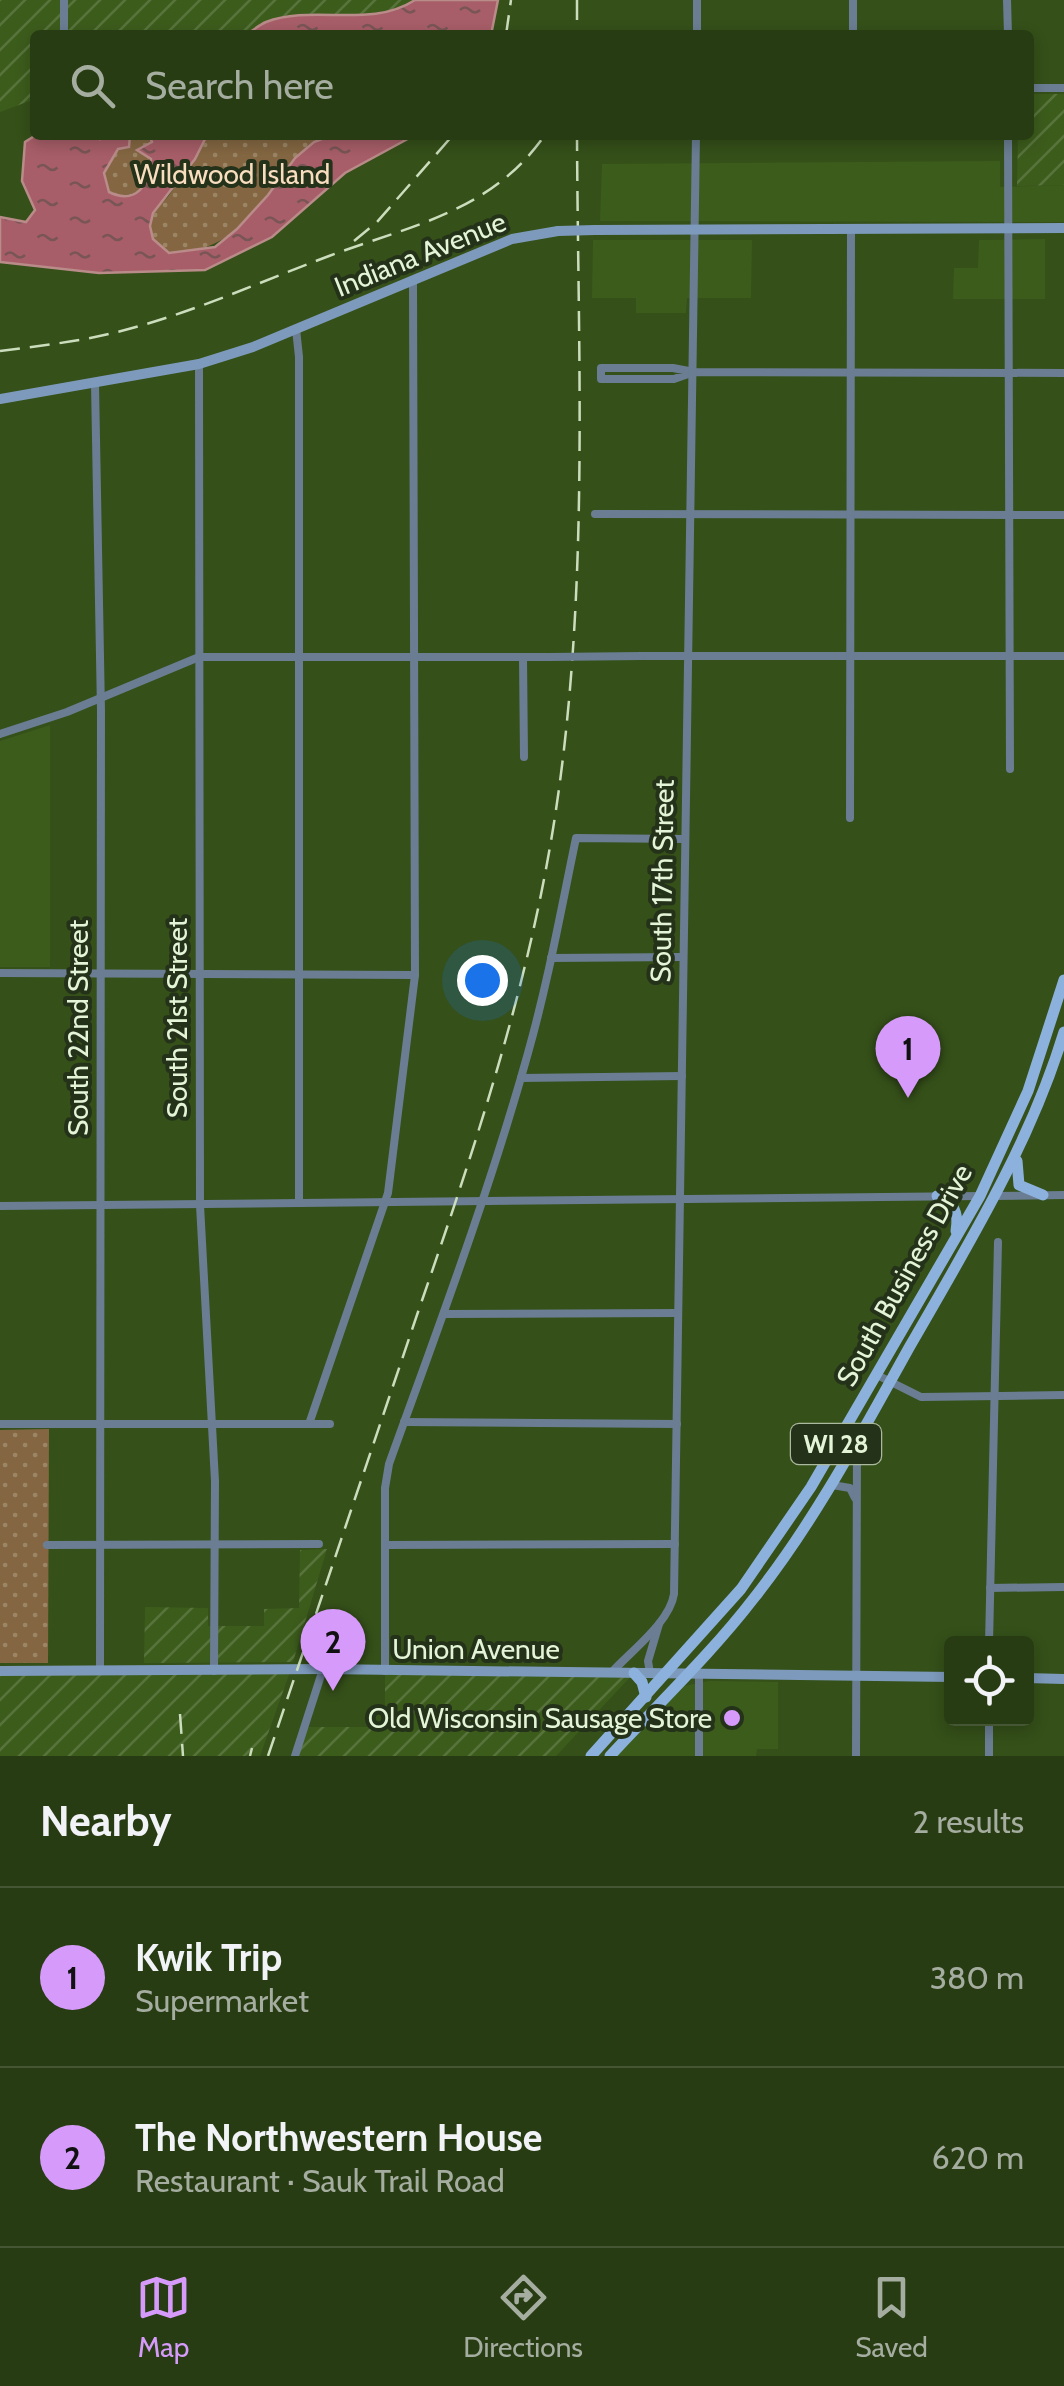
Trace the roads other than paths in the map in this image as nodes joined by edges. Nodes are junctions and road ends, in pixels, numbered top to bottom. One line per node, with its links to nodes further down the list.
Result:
1 (64, 0): 5 (street)
2 (696, 0): 6 (street)
3 (853, 0): 7 (street)
4 (1008, 0): 8 (street)
5 (64, 30)
6 (697, 30)
7 (853, 30)
8 (1008, 30)
9 (1034, 88): 10 (street)
10 (1064, 88)
11 (696, 140): 13 (street, South 17th Street)
12 (1008, 140): 15 (street)
13 (694, 230): 14 (main road, Indiana Avenue); 17 (main road, Indiana Avenue, bridge); 20 (street, South 17th Street)
14 (851, 230): 15 (main road, Indiana Avenue); 21 (street)
15 (1008, 230): 16 (main road, Indiana Avenue); 22 (street)
16 (1064, 231)
17 (413, 280): 18 (main road, Indiana Avenue); 36 (street)
18 (296, 329): 19 (main road, Indiana Avenue); 35 (street)
19 (199, 364): 24 (main road, Indiana Avenue); 34 (street, South 21st Street)
20 (694, 372): 20 (street); 21 (street); 27 (street, South 17th Street)
21 (852, 372): 22 (street); 28 (street)
22 (1008, 372): 23 (street); 29 (street)
23 (1064, 372)
24 (95, 384): 25 (main road, Indiana Avenue); 39 (street, South 22nd Street)
25 (0, 399)
26 (595, 514): 27 (street)
27 (692, 514): 28 (street); 31 (street, South 17th Street)
28 (852, 515): 29 (street); 38 (street)
29 (1008, 515): 30 (street); 32 (street)
30 (1064, 515)
31 (690, 656): 37 (street, bridge); 38 (street); 44 (street, South 17th Street)
32 (1009, 656): 33 (street); 38 (street); 42 (street)
33 (1064, 656)
34 (199, 657): 35 (street); 39 (street); 49 (street, South 21st Street)
35 (299, 657): 36 (street); 50 (street)
36 (415, 657): 37 (street); 51 (street)
37 (523, 657): 41 (street)
38 (852, 657): 43 (street)
39 (100, 698): 40 (street); 48 (street, South 22nd Street)
40 (0, 734)
41 (524, 756)
42 (1010, 770)
43 (850, 818)
44 (685, 839): 45 (street); 46 (street, South 17th Street)
45 (551, 958): 46 (street); 55 (street)
46 (683, 958): 54 (street, South 17th Street)
47 (0, 973): 48 (street)
48 (100, 973): 49 (street); 68 (street, South 22nd Street)
49 (200, 974): 50 (street); 66 (street, South 21st Street)
50 (299, 974): 51 (street); 65 (street)
51 (414, 975): 64 (street)
52 (1064, 980): 60 (main road, South Business Drive / WI 28)
53 (1064, 1032): 56 (main road, South Business Drive / WI 28)
54 (682, 1076): 55 (street); 62 (street, South 17th Street)
55 (520, 1078): 63 (street)
56 (1020, 1147): 57 (main road); 61 (main road, South Business Drive / WI 28)
57 (1043, 1195): 58 (street); 61 (street)
58 (1064, 1195)
59 (937, 1196): 60 (street); 62 (street); 69 (main road)
60 (980, 1196): 61 (street); 69 (main road, South Business Drive / WI 28)
61 (996, 1196): 74 (main road, South Business Drive / WI 28)
62 (680, 1200): 63 (street); 71 (street, South 17th Street)
63 (482, 1201): 64 (street); 72 (street)
64 (385, 1202): 65 (street); 81 (street)
65 (299, 1204): 66 (street)
66 (200, 1205): 68 (street); 80 (street, South 21st Street)
67 (0, 1206): 68 (street)
68 (100, 1206): 79 (street, South 22nd Street)
69 (955, 1241): 73 (main road, South Business Drive / WI 28)
70 (998, 1242): 76 (street)
71 (678, 1313): 72 (street); 83 (street, South 17th Street)
72 (444, 1314): 77 (street)
73 (878, 1375): 74 (street); 105 (main road, South Business Drive / WI 28)
74 (890, 1382): 76 (street); 84 (main road, South Business Drive / WI 28)
75 (1064, 1395): 76 (street)
76 (994, 1396): 94 (street)
77 (404, 1422): 83 (street); 90 (street)
78 (0, 1424): 79 (street)
79 (100, 1424): 80 (street); 92 (street, South 22nd Street)
80 (212, 1424): 81 (street); 89 (street, South 21st Street)
81 (308, 1424): 82 (street)
82 (330, 1424)
83 (676, 1424): 88 (street, South 17th Street)
84 (857, 1440): 85 (main road, South Business Drive / WI 28); 86 (street)
85 (830, 1485): 86 (street); 106 (main road, South Business Drive / WI 28)
86 (855, 1498): 107 (street)
87 (319, 1544): 89 (street)
88 (675, 1544): 90 (street); 95 (street, South 17th Street)
89 (215, 1545): 92 (street); 100 (street, South 21st Street)
90 (385, 1545): 101 (street)
91 (47, 1546): 92 (street)
92 (100, 1546): 99 (street, South 22nd Street)
93 (1064, 1587): 94 (street)
94 (990, 1588): 96 (street)
95 (659, 1624): 102 (street, South 17th Street); 104 (street, South 17th Street)
96 (989, 1636)
97 (323, 1669): 100 (main road, Union Avenue); 101 (main road, Union Avenue); 113 (street)
98 (0, 1671): 99 (main road, Union Avenue)
99 (100, 1671): 100 (main road, Union Avenue)
100 (214, 1671)
101 (386, 1671): 102 (main road, Union Avenue)
102 (612, 1672): 103 (main road, Union Avenue)
103 (634, 1673): 104 (main road, Union Avenue); 111 (main road)
104 (650, 1673): 105 (main road, Union Avenue)
105 (666, 1673): 106 (main road, Union Avenue); 111 (main road, South Business Drive / WI 28)
106 (692, 1674): 107 (main road, Union Avenue); 115 (main road, South Business Drive / WI 28); 116 (street)
107 (856, 1676): 108 (main road, Union Avenue); 117 (street)
108 (944, 1677)
109 (1034, 1678): 110 (main road)
110 (1064, 1678)
111 (646, 1696): 114 (main road, South Business Drive / WI 28)
112 (989, 1726): 118 (street)
113 (296, 1756)
114 (591, 1756)
115 (610, 1756)
116 (699, 1756)
117 (856, 1756)
118 (989, 1756)

